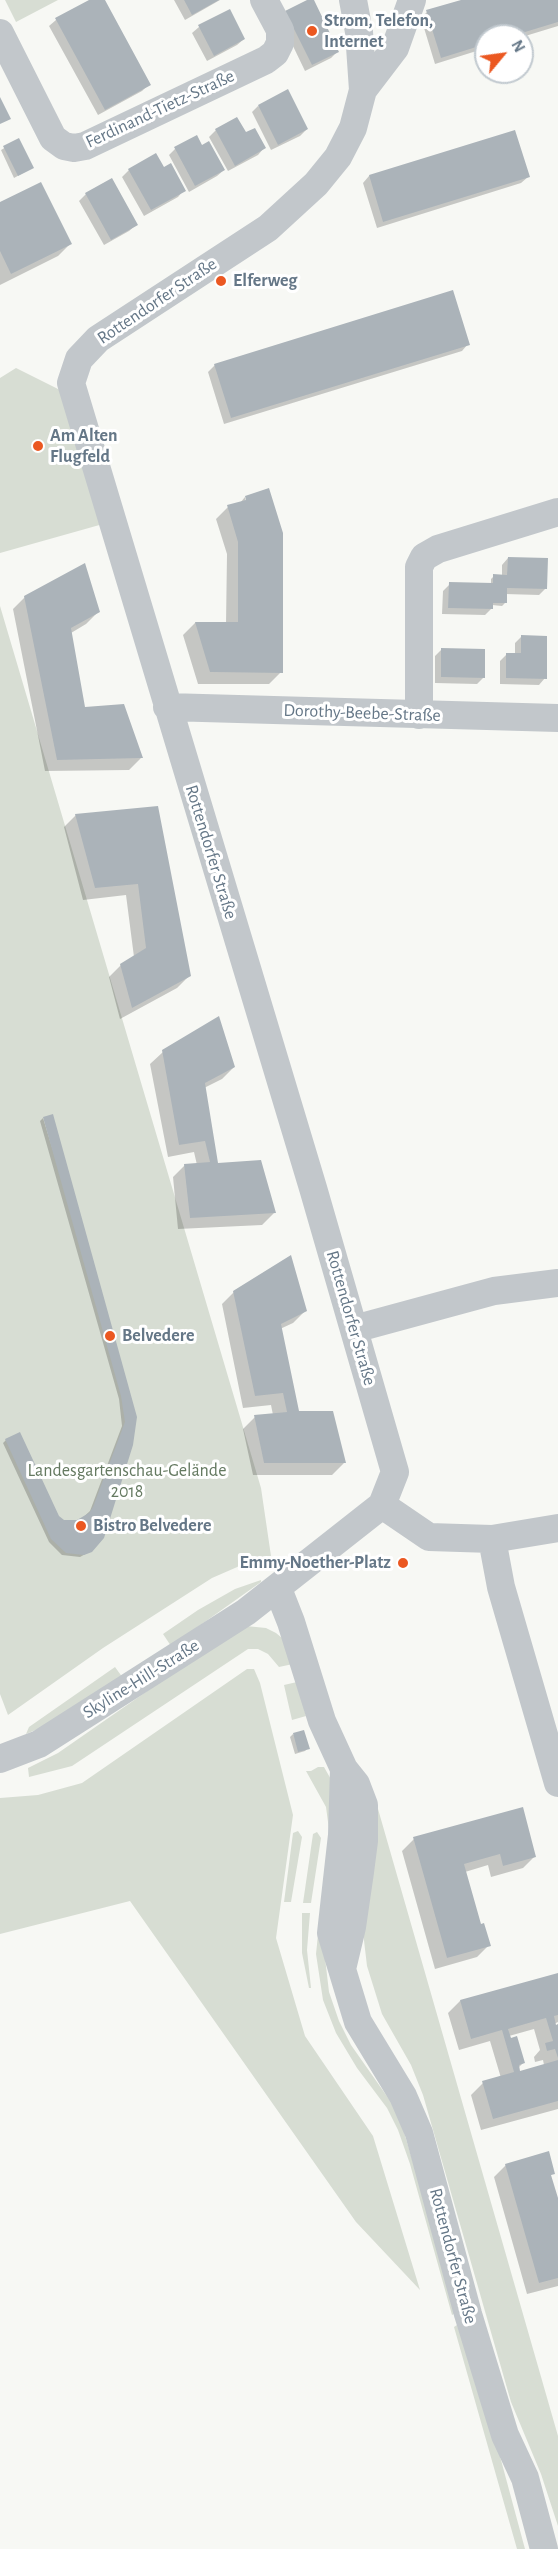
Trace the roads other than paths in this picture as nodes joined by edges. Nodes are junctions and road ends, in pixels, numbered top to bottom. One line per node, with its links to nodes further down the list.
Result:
1 (264, 0): 4 (street, Ferdinand-Tietz-Straße)
2 (353, 0): 5 (street, Rottendorfer Straße)
3 (412, 0): 5 (street)
4 (0, 33)
5 (363, 90): 7 (street, Rottendorfer Straße)
6 (558, 512): 8 (street)
7 (167, 707): 8 (street, Dorothy-Beebe-Straße); 11 (street, Rottendorfer Straße)
8 (419, 715): 9 (street, Dorothy-Beebe-Straße)
9 (558, 718)
10 (558, 1283): 11 (street)
11 (354, 1329): 12 (street, Rottendorfer Straße)
12 (382, 1505): 14 (street); 15 (street, Rottendorfer Straße)
13 (558, 1528): 14 (street)
14 (492, 1539): 16 (street)
15 (278, 1589): 17 (street, Skyline-Hill-Straße); 19 (street, Rottendorfer Straße)
16 (551, 1734): 18 (street)
17 (0, 1759)
18 (558, 1784)
19 (544, 2549)

